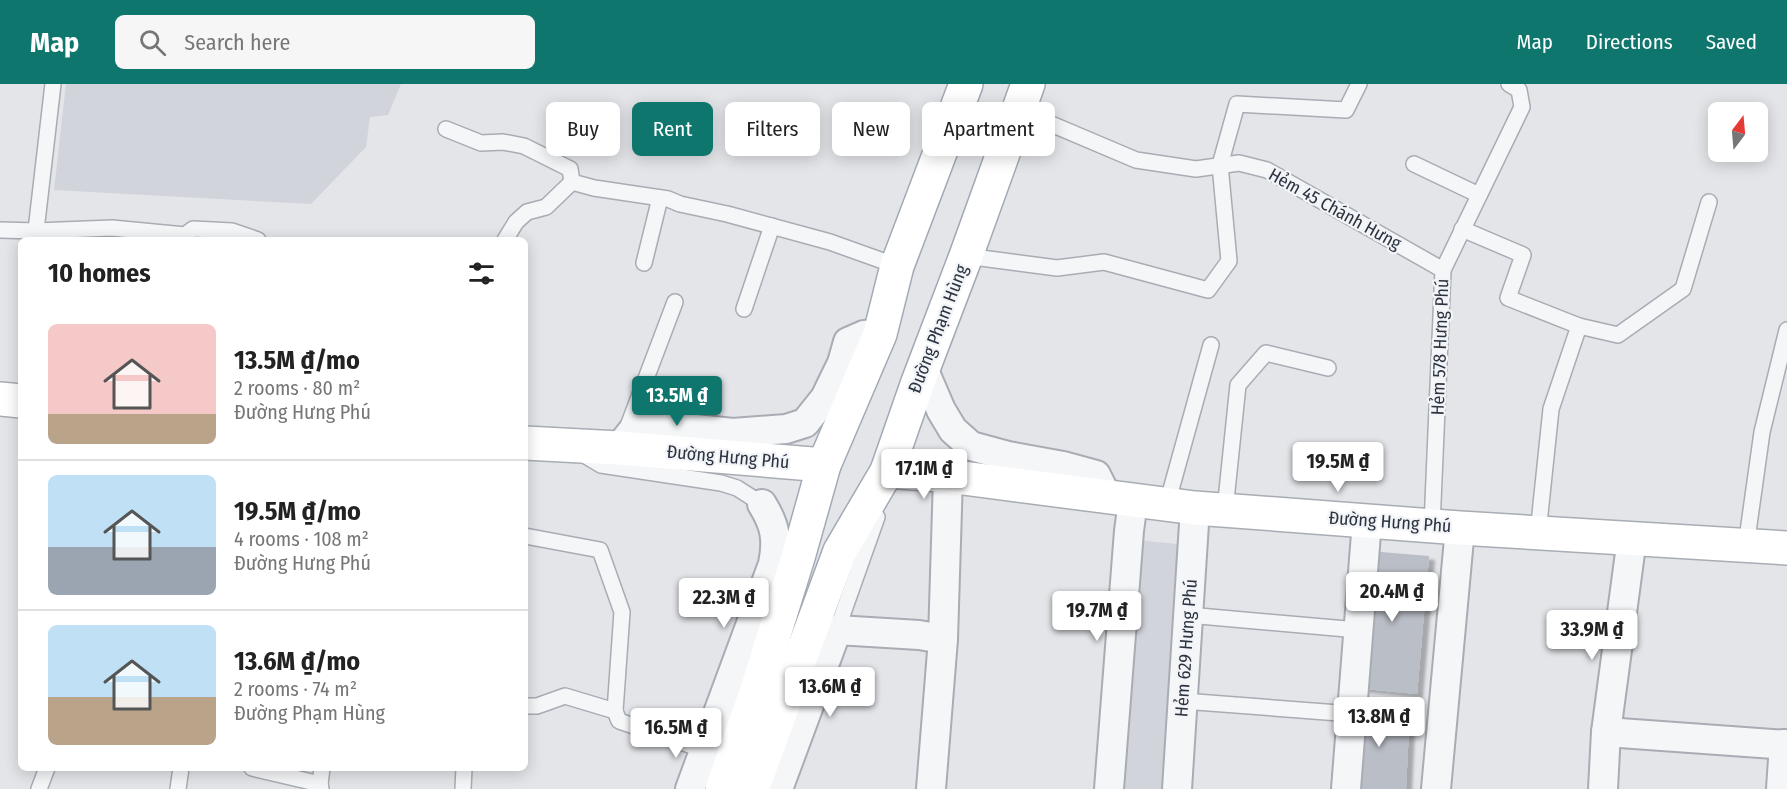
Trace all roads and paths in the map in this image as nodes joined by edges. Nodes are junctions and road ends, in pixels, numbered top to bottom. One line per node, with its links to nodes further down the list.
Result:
1 (53, 84): 16 (lane)
2 (966, 84): 23 (main road)
3 (1359, 84): 8 (lane)
4 (1509, 84): 10 (lane, Hẻm 578 Hưng Phú)
5 (1023, 97): 8 (lane, Hẻm 45 Chánh Hưng); 21 (main road, Đường Phạm Hùng)
6 (446, 129): 9 (lane)
7 (1414, 164): 10 (lane)
8 (1220, 165): 21 (lane); 24 (lane, Hẻm 45 Chánh Hưng)
9 (567, 187): 11 (lane); 20 (lane)
10 (1479, 195): 14 (lane, Hẻm 578 Hưng Phú)
11 (660, 198): 13 (lane); 22 (lane)
12 (1709, 202): 27 (lane)
13 (772, 226): 23 (lane); 26 (lane)
14 (1462, 229): 24 (lane, Hẻm 578 Hưng Phú); 27 (lane)
15 (0, 230): 16 (lane)
16 (35, 236): 17 (lane)
17 (178, 237)
18 (186, 237): 19 (lane)
19 (249, 237)
20 (507, 237)
21 (966, 256): 31 (main road, Đường Phạm Hùng)
22 (644, 263)
23 (897, 266): 29 (main road)
24 (1443, 270): 46 (lane, Hẻm 578 Hưng Phú)
25 (675, 302): 37 (lane)
26 (744, 309)
27 (1579, 326): 47 (lane)
28 (1787, 330): 50 (lane)
29 (880, 334): 37 (street); 38 (main road)
30 (1211, 345): 43 (lane)
31 (923, 368): 39 (main road, Đường Phạm Hùng); 41 (street)
32 (1328, 368): 43 (lane)
33 (0, 399): 34 (main road)
34 (18, 400)
35 (528, 443): 36 (main road, Đường Hưng Phú)
36 (571, 447): 37 (main road, Đường Hưng Phú); 42 (lane)
37 (620, 448): 38 (main road, Đường Hưng Phú)
38 (824, 465): 68 (main road)
39 (888, 471): 40 (main road, Đường Hưng Phú); 72 (main road, Đường Phạm Hùng)
40 (948, 477): 41 (main road, Đường Hưng Phú); 55 (street)
41 (1120, 498): 43 (main road, Đường Hưng Phú); 75 (street)
42 (762, 504): 62 (street)
43 (1196, 508): 45 (main road, Đường Hưng Phú); 52 (street, Hẻm 629 Hưng Phú)
44 (877, 517): 53 (lane)
45 (1367, 521): 46 (main road, Đường Hưng Phú); 54 (street)
46 (1446, 526): 47 (main road, Đường Hưng Phú); 78 (street)
47 (1538, 533): 49 (main road, Đường Hưng Phú)
48 (528, 537): 58 (lane)
49 (1632, 538): 50 (main road, Đường Hưng Phú); 60 (street)
50 (1746, 546): 51 (main road, Đường Hưng Phú)
51 (1787, 548)
52 (1188, 615): 54 (lane); 56 (street, Hẻm 629 Hưng Phú)
53 (837, 630): 55 (street); 73 (street)
54 (1359, 630): 59 (street)
55 (943, 639): 74 (street)
56 (1183, 701): 59 (lane); 76 (street, Hẻm 629 Hưng Phú)
57 (528, 706): 58 (lane)
58 (615, 711): 62 (lane)
59 (1352, 714): 77 (street)
60 (1606, 732): 61 (street); 79 (street)
61 (1785, 745): 80 (street)
62 (704, 750): 68 (street)
63 (46, 771): 69 (lane)
64 (181, 771): 70 (lane)
65 (269, 771): 67 (lane)
66 (464, 771): 71 (lane)
67 (321, 780)
68 (703, 787)
69 (39, 789)
70 (178, 789)
71 (463, 789)
72 (752, 789)
73 (778, 789)
74 (932, 789)
75 (1109, 789)
76 (1178, 789)
77 (1346, 789)
78 (1436, 789)
79 (1602, 789)
80 (1781, 789)

